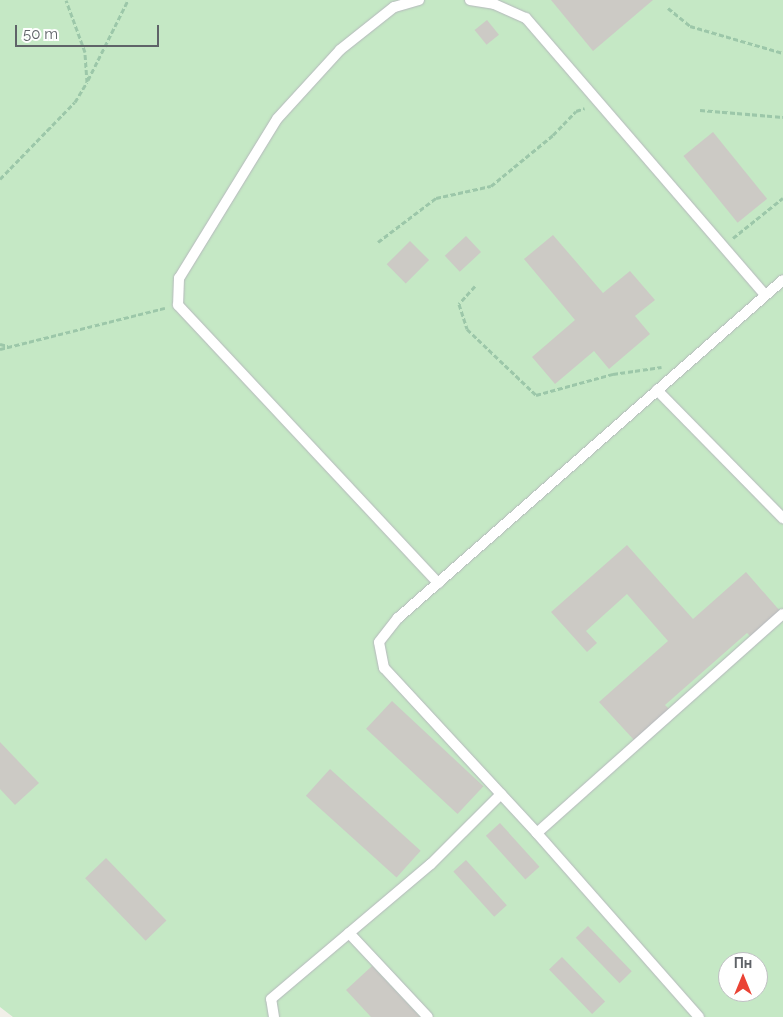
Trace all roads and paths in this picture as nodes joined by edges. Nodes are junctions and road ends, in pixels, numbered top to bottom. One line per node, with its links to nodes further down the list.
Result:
1 (66, 0): 7 (path)
2 (128, 0): 7 (path)
3 (419, 0): 18 (lane)
4 (470, 0): 8 (lane)
5 (668, 8): 6 (path)
6 (783, 54)
7 (87, 82): 11 (path)
8 (601, 104): 13 (path); 14 (lane)
9 (700, 110): 10 (path)
10 (783, 117)
11 (0, 180)
12 (783, 198): 14 (path)
13 (378, 242)
14 (723, 246): 17 (lane)
15 (783, 280): 17 (lane)
16 (475, 286): 22 (path)
17 (765, 295): 22 (lane)
18 (178, 305): 20 (path); 25 (lane)
19 (0, 344): 20 (path)
20 (11, 346): 21 (path)
21 (0, 349)
22 (688, 364): 23 (lane)
23 (657, 390): 24 (lane); 25 (lane)
24 (783, 518)
25 (438, 583): 27 (lane)
26 (783, 614): 28 (lane)
27 (501, 794): 28 (lane); 29 (lane)
28 (537, 833): 32 (lane)
29 (349, 933): 30 (lane); 31 (lane)
30 (274, 1017)
31 (428, 1017)
32 (699, 1017)

